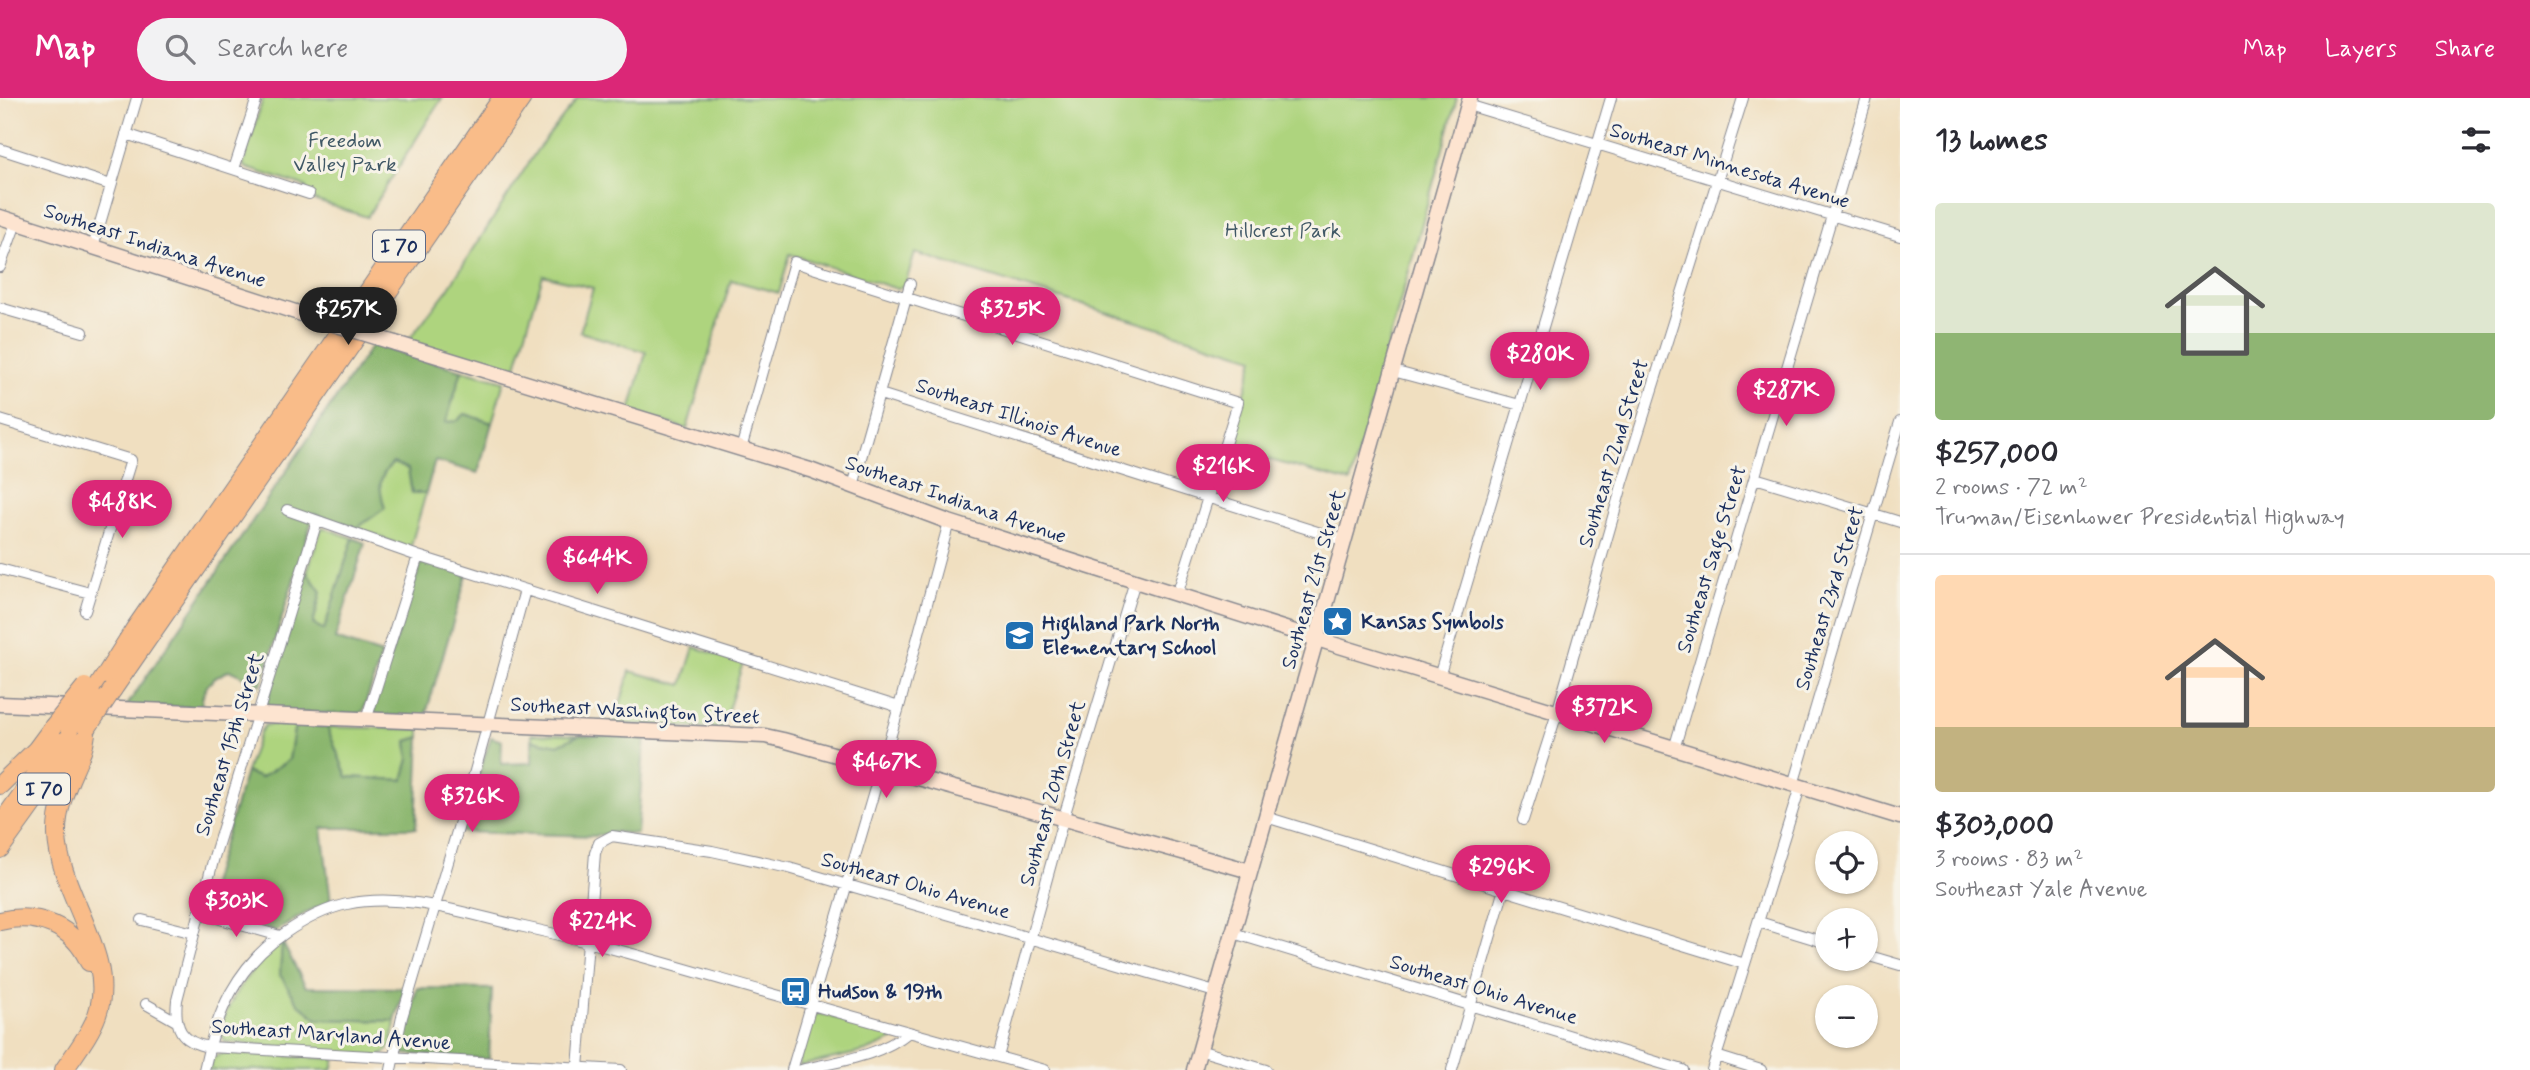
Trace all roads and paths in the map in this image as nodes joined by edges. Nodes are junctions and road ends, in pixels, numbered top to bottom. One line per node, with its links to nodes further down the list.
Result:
1 (137, 98): 9 (street)
2 (257, 98): 12 (street)
3 (502, 98): 50 (highway, I 70)
4 (522, 98): 50 (highway, I 70)
5 (1611, 98): 10 (street)
6 (1743, 98): 13 (street, Southeast 22nd Street)
7 (1867, 98): 17 (street, Southeast Sage Street)
8 (1469, 102): 10 (street, Southeast Minnesota Avenue); 26 (street, Southeast 21st Street)
9 (126, 135): 12 (street); 14 (street)
10 (1597, 144): 13 (street, Southeast Minnesota Avenue); 28 (street)
11 (0, 149): 14 (street)
12 (234, 169): 15 (street)
13 (1716, 181): 17 (street, Southeast Minnesota Avenue); 53 (street, Southeast 22nd Street)
14 (111, 185): 20 (street)
15 (309, 194)
16 (0, 217): 18 (street, Southeast Indiana Avenue)
17 (1833, 217): 19 (street, Southeast Minnesota Avenue); 32 (street, Southeast Sage Street)
18 (16, 223): 20 (street, Southeast Indiana Avenue); 21 (street)
19 (1900, 236)
20 (93, 247): 31 (street, Southeast Indiana Avenue, bridge)
21 (0, 267)
22 (910, 284): 23 (street)
23 (906, 298): 27 (street); 31 (street); 34 (street)
24 (0, 308): 25 (street)
25 (83, 332)
26 (1393, 371): 28 (street); 40 (street, Southeast 21st Street)
27 (880, 394): 33 (street); 34 (street, Southeast Illinois Avenue)
28 (1520, 405): 49 (street)
29 (0, 420): 45 (street)
30 (1900, 422): 36 (street, Southeast 23rd Street)
31 (741, 449): 33 (street, Southeast Indiana Avenue)
32 (1755, 478): 36 (street); 58 (street, Southeast Sage Street)
33 (853, 486): 38 (street, Southeast Indiana Avenue)
34 (1209, 498): 40 (street, Southeast Illinois Avenue); 46 (street)
35 (287, 510): 37 (street)
36 (1874, 514): 39 (street); 61 (street, Southeast 23rd Street)
37 (317, 520): 41 (street); 54 (street, Southeast 15th Street)
38 (949, 522): 43 (street, Southeast Indiana Avenue); 52 (street)
39 (1900, 522)
40 (1346, 541): 48 (street, Southeast 21st Street)
41 (418, 555): 44 (street); 55 (street)
42 (0, 569): 45 (street)
43 (1135, 581): 46 (street, Southeast Indiana Avenue); 64 (street, Southeast 20th Street)
44 (525, 590): 52 (street); 56 (street)
45 (90, 593): 47 (street)
46 (1177, 594): 48 (street, Southeast Indiana Avenue)
47 (85, 611)
48 (1318, 639): 49 (street, Southeast Indiana Avenue); 62 (street, Southeast 21st Street)
49 (1439, 677): 53 (street, Southeast Indiana Avenue)
50 (98, 689): 57 (highway, I 70, bridge); 57 (highway, bridge)
51 (0, 704): 54 (street, Southeast Washington Street)
52 (899, 707): 59 (street)
53 (1557, 713): 58 (street, Southeast Indiana Avenue); 65 (street, Southeast 22nd Street)
54 (258, 716): 55 (street, Southeast Washington Street); 72 (street, Southeast 15th Street)
55 (366, 720): 56 (street, Southeast Washington Street)
56 (488, 725): 59 (street, Southeast Washington Street); 71 (street)
57 (70, 727): 60 (highway); 66 (highway, I 70); 67 (highway, I 70); 98 (highway)
58 (1674, 749): 61 (street, Southeast Indiana Avenue)
59 (880, 767): 64 (street, Southeast Washington Street); 69 (street)
60 (0, 785)
61 (1796, 786): 63 (street, Southeast Indiana Avenue); 75 (street, Southeast 23rd Street)
62 (1266, 817): 68 (street, Southeast 21st Street); 70 (street)
63 (1900, 817)
64 (1063, 820): 68 (street, Southeast Washington Street); 79 (street, Southeast 20th Street)
65 (1523, 820)
66 (0, 825)
67 (0, 849)
68 (1250, 871): 77 (street, Southeast 21st Street)
69 (846, 885): 79 (street, Southeast Ohio Avenue); 81 (street, Southeast Ohio Avenue); 87 (street)
70 (1504, 889): 83 (street); 88 (street)
71 (436, 907): 78 (street); 81 (street); 95 (street)
72 (199, 913): 76 (street, Southeast 15th Street); 78 (street)
73 (142, 920): 76 (street)
74 (0, 921): 97 (highway)
75 (1759, 922): 80 (street); 83 (street, Southeast 23rd Street)
76 (194, 933): 89 (street, Southeast 15th Street)
77 (1233, 933): 85 (street, Southeast 21st Street); 88 (street, Southeast Ohio Avenue)
78 (280, 936): 91 (street)
79 (1031, 939): 85 (street, Southeast Ohio Avenue); 94 (street, Southeast 20th Street)
80 (1815, 939)
81 (588, 941): 87 (street); 96 (street)
82 (1878, 959): 84 (street)
83 (1745, 964): 93 (street, Southeast 23rd Street)
84 (1900, 965)
85 (1215, 992): 92 (street, Southeast 21st Street)
86 (146, 1004): 89 (street, Southeast Maryland Avenue)
87 (812, 1005): 90 (street); 102 (street)
88 (1471, 1006): 107 (street); 108 (street, Southeast Ohio Avenue)
89 (176, 1021): 91 (street, Southeast Maryland Avenue)
90 (909, 1032): 94 (street); 103 (street)
91 (209, 1047): 95 (street, Southeast Maryland Avenue); 99 (street)
92 (1199, 1050): 105 (street, Southeast 21st Street); 106 (street)
93 (1716, 1056): 109 (street, Southeast 23rd Street); 110 (street)
94 (998, 1057): 104 (street)
95 (394, 1058): 96 (street, Southeast Maryland Avenue); 100 (street)
96 (578, 1068): 101 (street, Southeast Maryland Avenue)
97 (54, 1070)
98 (64, 1070)
99 (204, 1070)
100 (391, 1070)
101 (621, 1070)
102 (792, 1070)
103 (801, 1070)
104 (1045, 1070)
105 (1194, 1070)
106 (1266, 1070)
107 (1452, 1070)
108 (1684, 1070)
109 (1712, 1070)
110 (1761, 1070)

